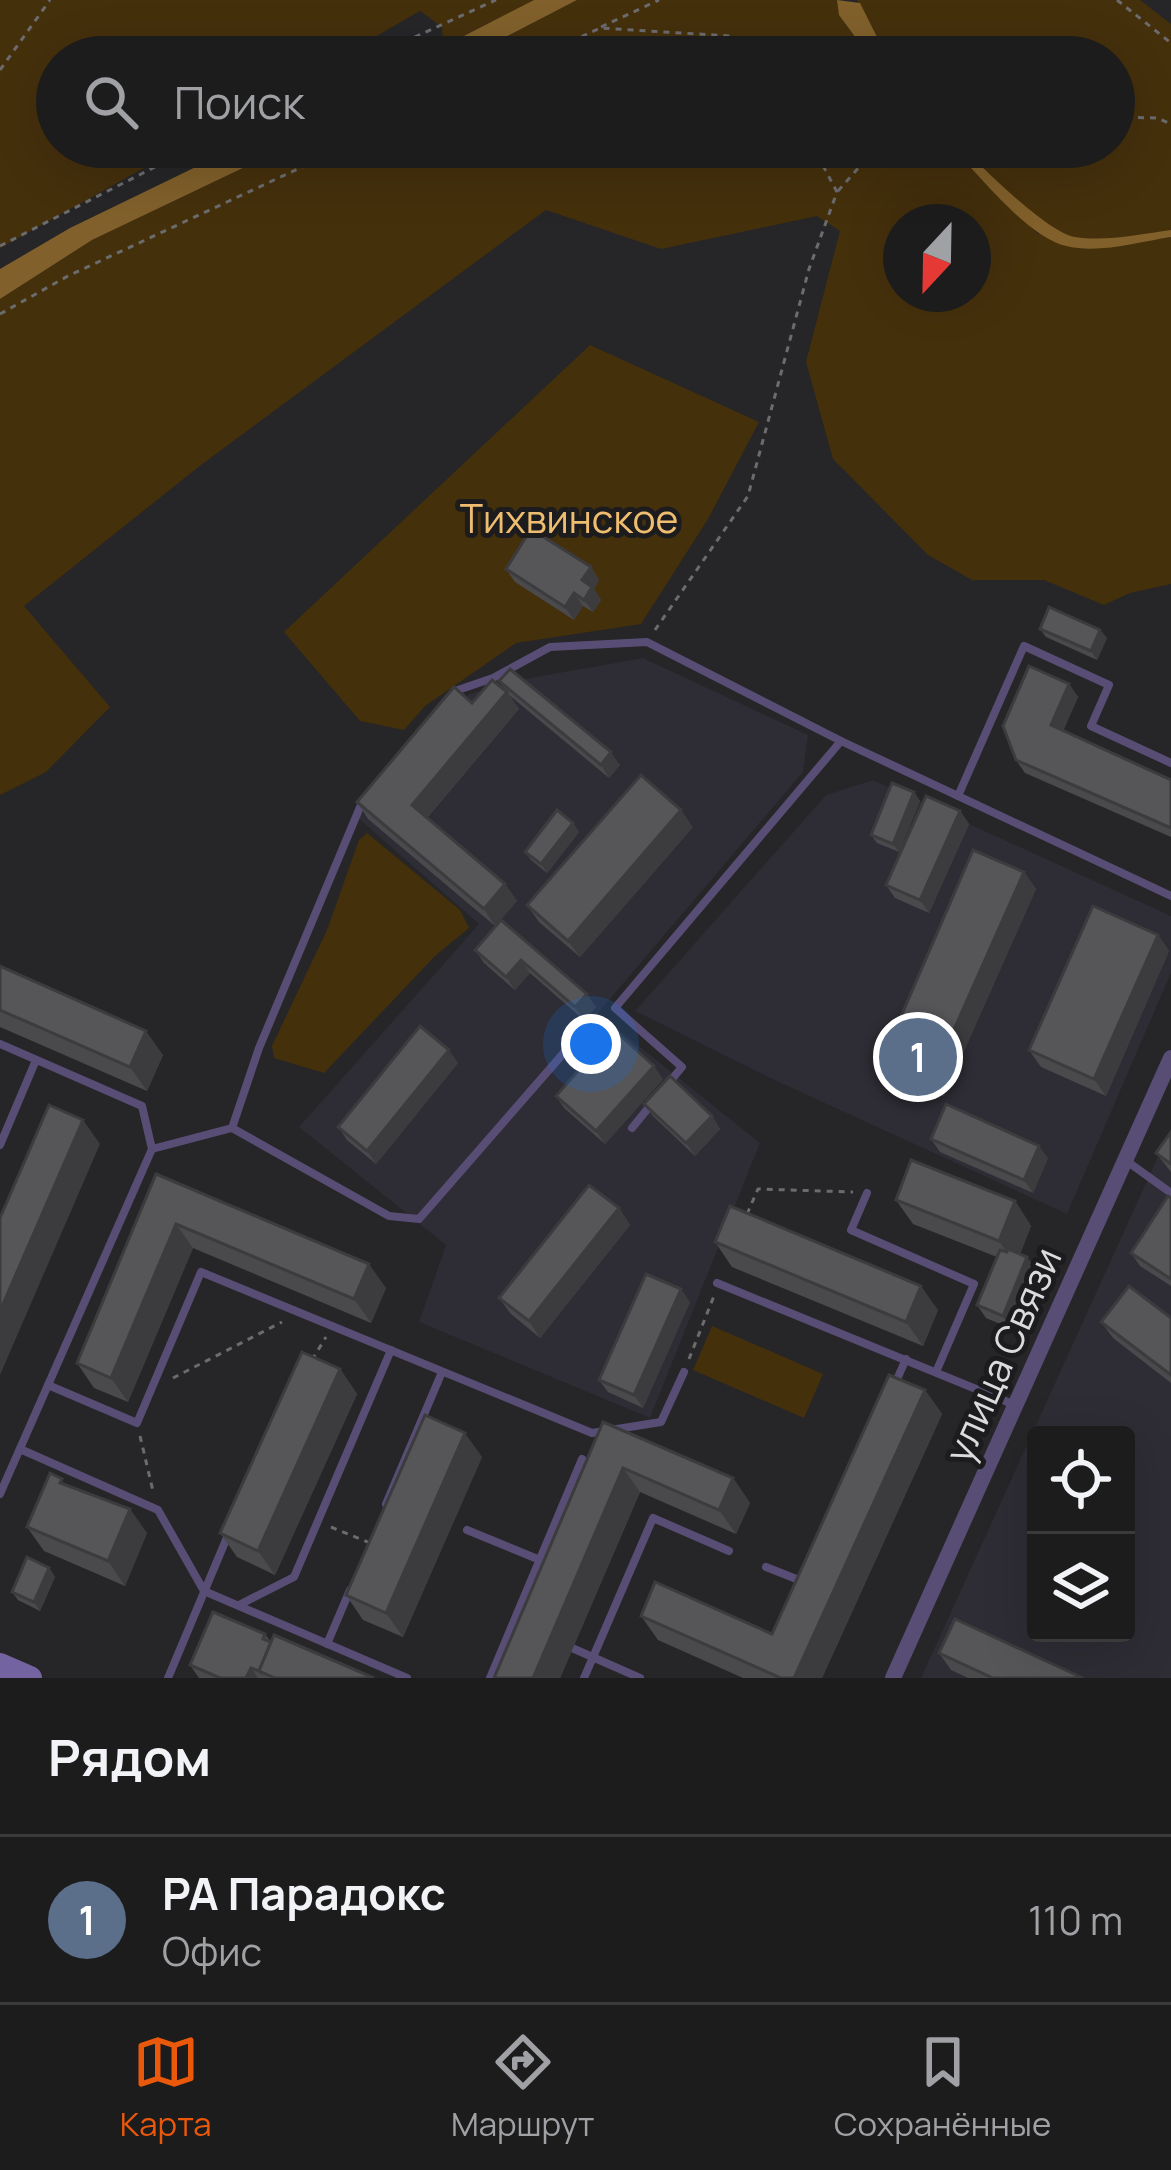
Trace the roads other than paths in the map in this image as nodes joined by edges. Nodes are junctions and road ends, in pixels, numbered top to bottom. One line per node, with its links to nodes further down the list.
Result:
1 (443, 706): 2 (lane)
2 (841, 741): 5 (lane); 13 (lane)
3 (1171, 763): 5 (lane)
4 (366, 791): 14 (lane)
5 (958, 796): 6 (lane)
6 (1171, 896)
7 (575, 1040): 14 (lane)
8 (0, 1044): 10 (lane)
9 (1171, 1058): 17 (street, улица Связи)
10 (36, 1060): 12 (lane); 16 (lane)
11 (0, 1104): 12 (lane)
12 (15, 1110): 15 (lane)
13 (632, 1128)
14 (232, 1129): 16 (lane)
15 (0, 1145)
16 (152, 1149): 26 (lane)
17 (1126, 1161): 19 (lane); 28 (street, улица Связи)
18 (867, 1193): 25 (lane)
19 (1171, 1193)
20 (717, 1282): 22 (lane)
21 (391, 1350): 23 (lane); 26 (lane); 44 (lane)
22 (906, 1359): 25 (lane); 27 (lane)
23 (442, 1372): 24 (lane); 35 (lane)
24 (684, 1372)
25 (936, 1372): 28 (lane)
26 (48, 1385): 29 (lane)
27 (888, 1400)
28 (1016, 1406): 57 (street, улица Связи)
29 (20, 1449): 31 (lane); 42 (lane)
30 (582, 1460): 37 (lane)
31 (2, 1483): 32 (lane)
32 (0, 1494)
33 (467, 1530): 37 (lane)
34 (230, 1532): 42 (lane)
35 (370, 1543)
36 (729, 1551): 49 (lane)
37 (540, 1560): 45 (lane)
38 (815, 1563): 41 (lane)
39 (766, 1567): 41 (lane)
40 (353, 1583): 47 (lane)
41 (806, 1583): 43 (lane)
42 (204, 1591): 44 (lane); 52 (lane)
43 (798, 1601)
44 (237, 1605): 47 (lane)
45 (513, 1624): 46 (lane); 54 (lane)
46 (527, 1629)
47 (327, 1644): 53 (lane)
48 (572, 1648): 49 (lane)
49 (593, 1657): 55 (lane); 56 (lane)
50 (0, 1665): 51 (main road)
51 (29, 1678)
52 (168, 1678)
53 (407, 1678)
54 (490, 1678)
55 (584, 1678)
56 (640, 1678)
57 (893, 1678)

